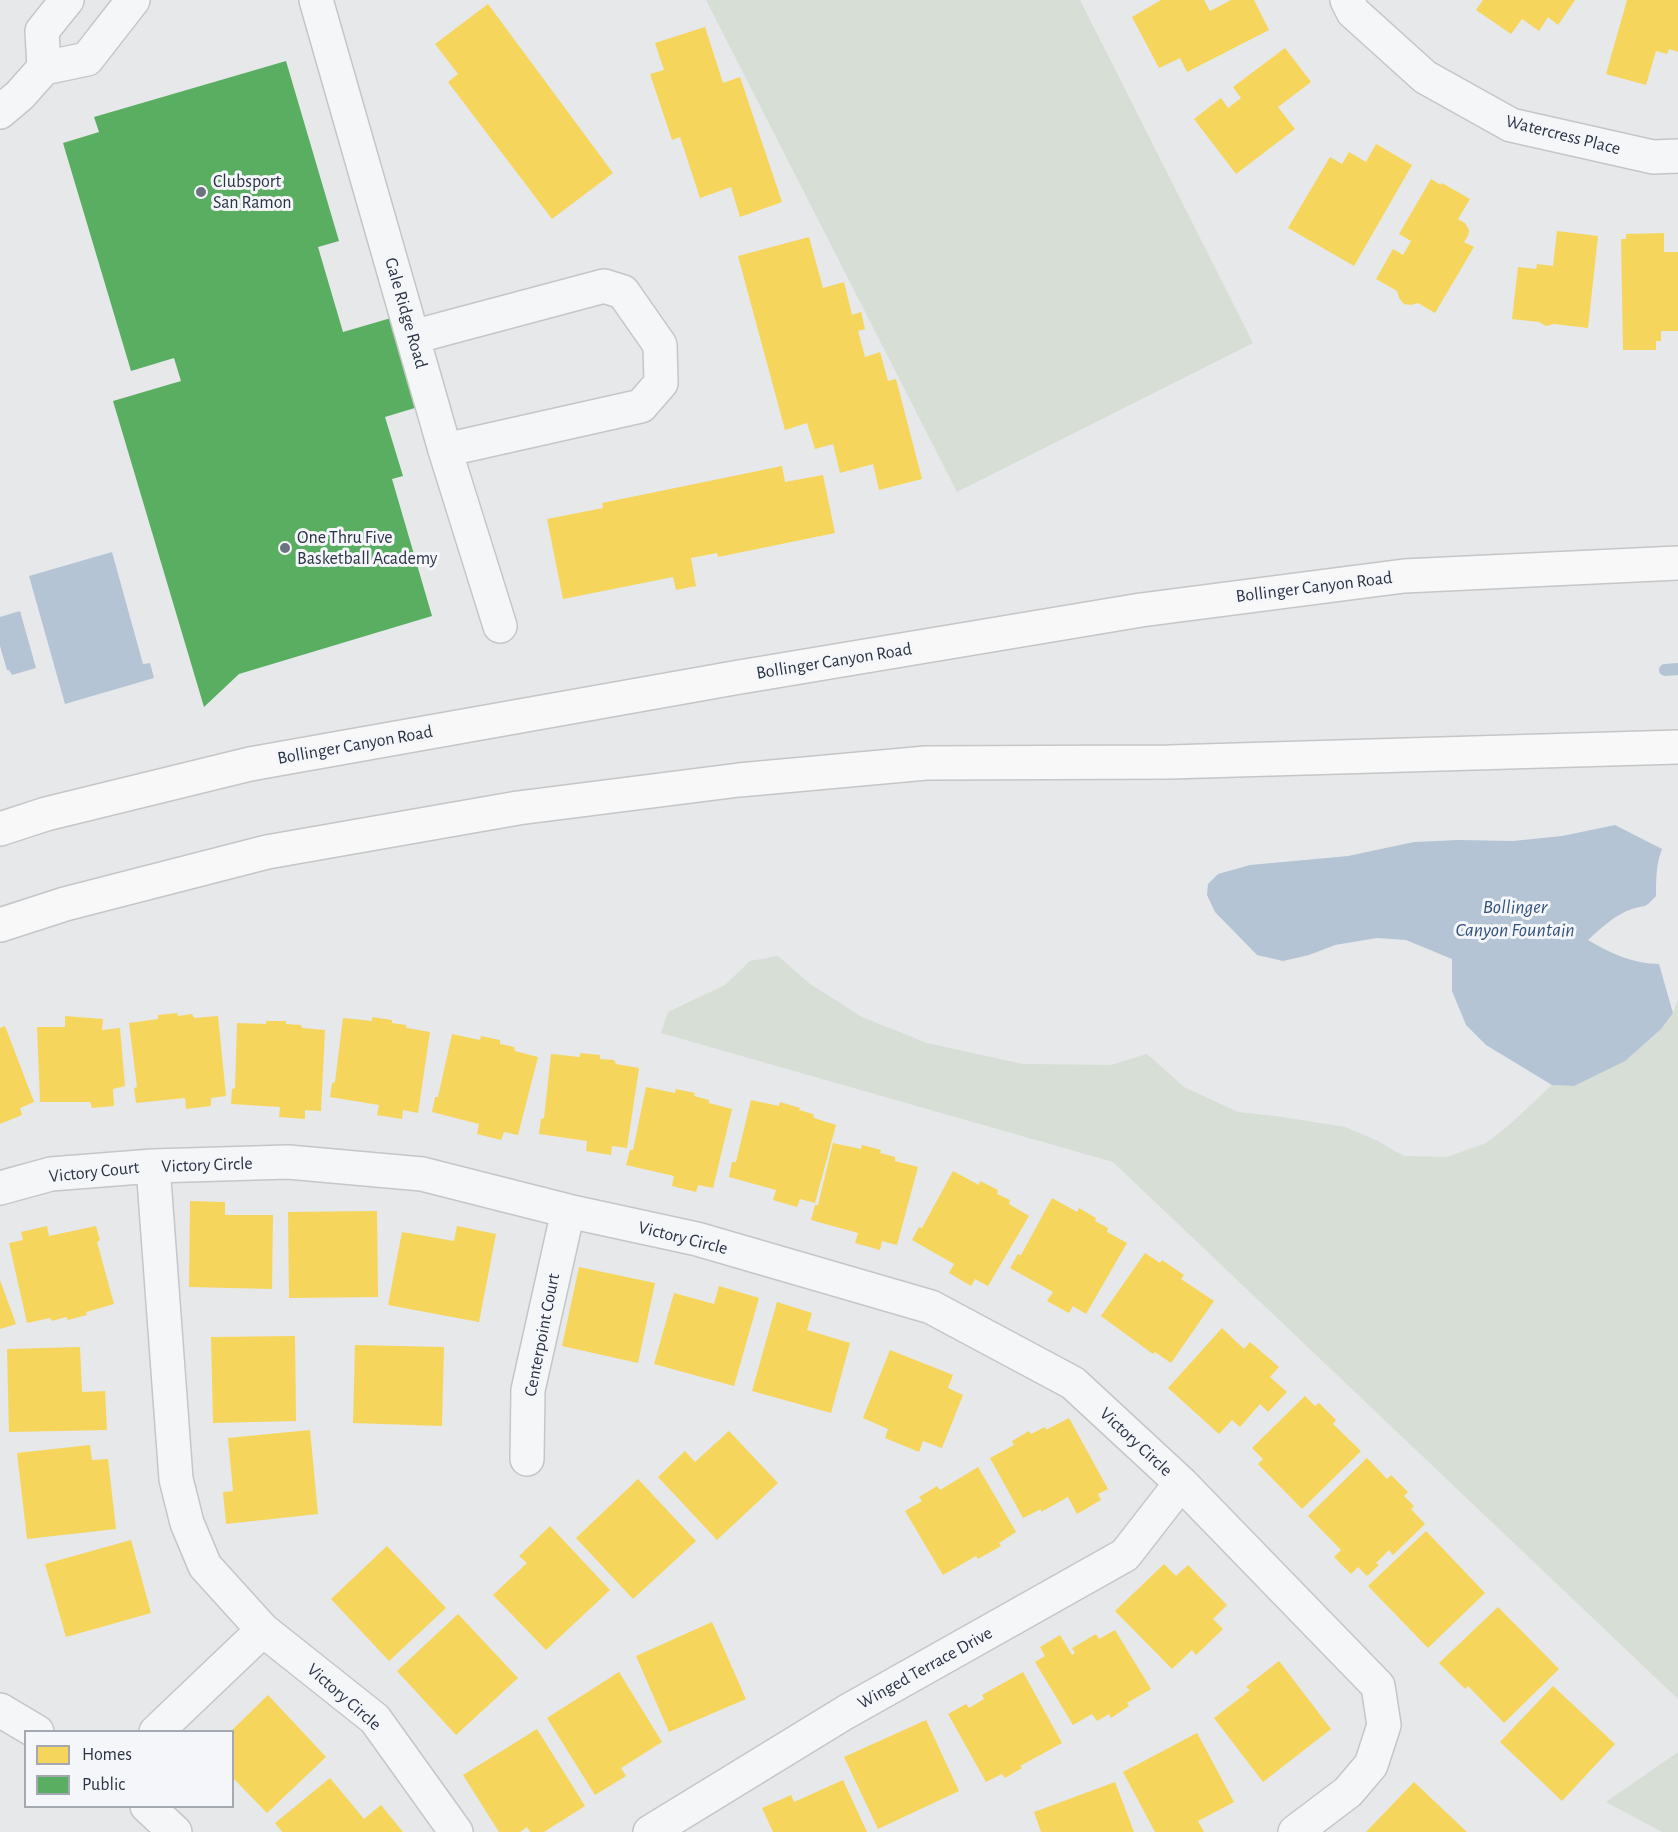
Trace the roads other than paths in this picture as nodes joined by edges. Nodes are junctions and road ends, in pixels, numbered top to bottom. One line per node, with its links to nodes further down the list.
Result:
1 (67, 0): 5 (street)
2 (132, 0): 5 (street)
3 (316, 0): 8 (street, Gale Ridge Road)
4 (1347, 0): 7 (street, Watercress Place)
5 (44, 68): 6 (street)
6 (0, 112)
7 (1678, 156)
8 (413, 338): 9 (street, Gale Ridge Road); 9 (street)
9 (445, 450): 11 (street, Gale Ridge Road)
10 (1678, 563): 13 (main road, Bollinger Canyon Road)
11 (500, 626)
12 (1678, 747): 14 (main road)
13 (0, 829)
14 (0, 925)
15 (153, 1166): 16 (street, Victory Court); 17 (street, Victory Circle); 20 (street, Victory Circle)
16 (0, 1188)
17 (568, 1211): 18 (street, Centerpoint Court); 19 (street, Victory Circle)
18 (527, 1459)
19 (1181, 1483): 27 (street, Winged Terrace Drive); 28 (street, Victory Circle)
20 (263, 1630): 23 (street); 26 (street, Victory Circle)
21 (0, 1710): 22 (street)
22 (35, 1730)
23 (157, 1730)
24 (149, 1808): 25 (street)
25 (175, 1832)
26 (456, 1832)
27 (650, 1832)
28 (1295, 1832)

